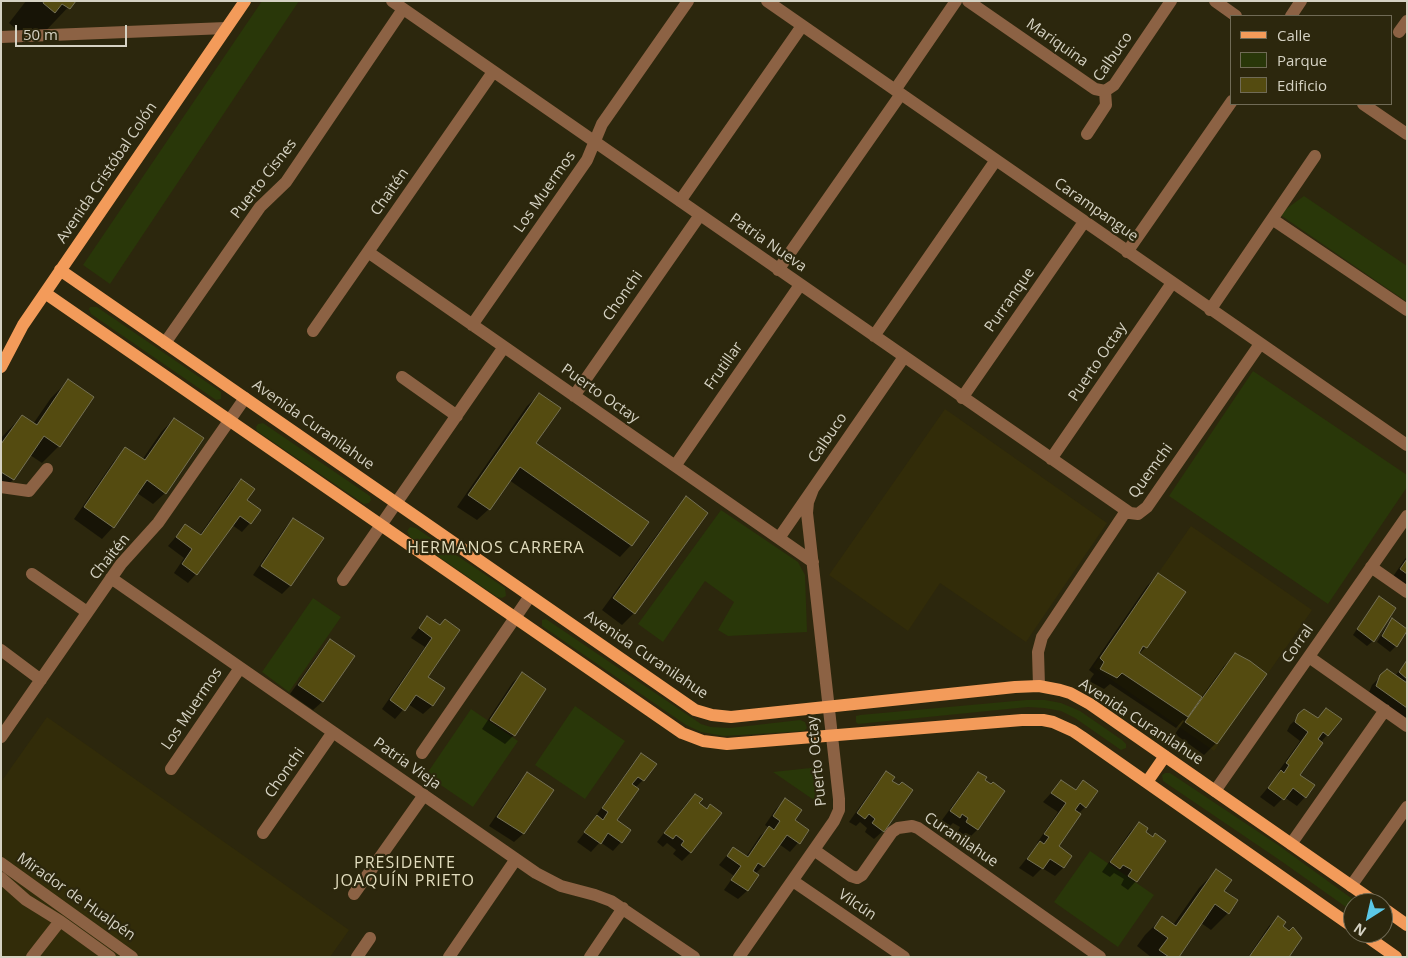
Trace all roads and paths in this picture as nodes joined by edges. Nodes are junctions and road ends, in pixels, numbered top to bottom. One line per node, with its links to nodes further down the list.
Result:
1 (245, 1): 15 (main road, Avenida Cristóbal Colón)
2 (392, 1): 10 (street, Patria Nueva)
3 (688, 1): 25 (street, Los Muermos)
4 (767, 1): 14 (street, Carampangue)
5 (956, 1): 20 (street)
6 (968, 1): 19 (street, Mariquina)
7 (1171, 1): 19 (street, Calbuco)
8 (1215, 1): 11 (street)
9 (1301, 1): 12 (street)
10 (403, 9): 18 (street, Patria Nueva); 44 (street, Puerto Cisnes)
11 (1235, 15)
12 (1292, 15)
13 (1407, 21): 16 (street)
14 (802, 26): 20 (street, Carampangue); 28 (street)
15 (226, 28): 17 (street); 34 (main road, Avenida Cristóbal Colón)
16 (1399, 32)
17 (1, 37)
18 (493, 72): 25 (street, Patria Nueva); 32 (street, Chaitén)
19 (1105, 91): 23 (street, Calbuco)
20 (898, 92): 27 (street, Carampangue); 35 (street)
21 (1230, 104): 33 (street)
22 (1364, 105): 24 (street)
23 (1087, 134)
24 (1407, 134)
25 (594, 142): 28 (street, Patria Nueva); 41 (street, Los Muermos)
26 (1315, 156): 30 (street)
27 (996, 160): 31 (street, Carampangue); 43 (street)
28 (680, 202): 29 (street, Patria Nueva)
29 (700, 215): 35 (street, Patria Nueva); 50 (street, Chonchi)
30 (1272, 218): 39 (street); 40 (street)
31 (1084, 222): 33 (street, Carampangue); 52 (street, Purranque)
32 (368, 252): 41 (street, Puerto Octay); 42 (street, Chaitén)
33 (1127, 252): 36 (street, Carampangue)
34 (60, 270): 38 (main road, Avenida Cristóbal Colón); 44 (main road, Avenida Curanilahue)
35 (778, 270): 37 (street, Patria Nueva)
36 (1172, 283): 39 (street, Carampangue); 56 (street, Puerto Octay)
37 (800, 285): 43 (street, Patria Nueva); 57 (street, Frutillar)
38 (45, 293): 48 (main road, Avenida Cristóbal Colón); 54 (main road)
39 (1210, 310): 45 (street, Carampangue)
40 (1407, 310)
41 (472, 325): 46 (street, Puerto Octay)
42 (314, 331)
43 (874, 336): 47 (street, Patria Nueva)
44 (165, 343): 51 (main road, Avenida Curanilahue)
45 (1260, 344): 55 (street, Carampangue); 62 (street, Quemchi)
46 (504, 347): 50 (street, Puerto Octay); 53 (street)
47 (904, 357): 52 (street, Patria Nueva); 60 (street, Calbuco)
48 (1, 367)
49 (402, 377): 53 (street)
50 (574, 396): 57 (street, Puerto Octay)
51 (245, 398): 54 (street, Chaitén); 61 (main road, Avenida Curanilahue)
52 (962, 398): 56 (street, Patria Nueva)
53 (457, 416): 61 (street)
54 (229, 420): 64 (main road); 69 (street, Chaitén)
55 (1407, 445)
56 (1051, 459): 62 (street, Patria Nueva)
57 (675, 466): 65 (street, Puerto Octay)
58 (48, 470): 59 (street)
59 (1, 487)
60 (813, 489): 65 (street, Calbuco); 66 (street, Puerto Octay)
61 (396, 503): 64 (street); 72 (main road, Avenida Curanilahue)
62 (1126, 511): 79 (street, Quemchi)
63 (1407, 516): 67 (street, Corral)
64 (381, 526): 70 (street); 74 (main road)
65 (779, 538): 66 (street, Puerto Octay)
66 (813, 562): 80 (street, Puerto Octay)
67 (1371, 567): 71 (street); 76 (street, Corral)
68 (32, 574): 73 (street)
69 (111, 578): 73 (street, Chaitén); 77 (street, Patria Vieja)
70 (342, 580)
71 (1407, 592)
72 (530, 596): 74 (street); 80 (main road, Avenida Curanilahue)
73 (87, 612): 78 (street, Chaitén)
74 (514, 618): 85 (main road); 87 (street)
75 (1, 650): 78 (street)
76 (1308, 658): 81 (street); 91 (street, Corral)
77 (240, 668): 84 (street, Patria Vieja); 89 (street, Los Muermos)
78 (41, 680): 82 (street, Chaitén)
79 (1039, 686): 80 (main road, Avenida Curanilahue); 88 (main road, Avenida Curanilahue)
80 (828, 707): 85 (street, Puerto Octay)
81 (1385, 710): 83 (street); 95 (street)
82 (6, 720): 86 (street, Chaitén)
83 (1407, 726)
84 (333, 732): 92 (street, Patria Vieja); 94 (street, Chonchi)
85 (832, 736): 90 (main road); 96 (street, Puerto Octay)
86 (1, 737)
87 (422, 753)
88 (1165, 756): 90 (main road); 91 (main road, Avenida Curanilahue)
89 (172, 769)
90 (1147, 782): 106 (main road)
91 (1215, 791): 95 (main road, Avenida Curanilahue)
92 (424, 795): 97 (street, Patria Vieja); 103 (street)
93 (1407, 807): 101 (street)
94 (263, 833)
95 (1291, 844): 101 (main road, Avenida Curanilahue)
96 (814, 850): 100 (street, Puerto Octay); 120 (street, Curanilahue)
97 (516, 859): 104 (street, Patria Vieja); 115 (street)
98 (1, 864): 113 (street, Mirador de Hualpén)
99 (1, 878): 107 (street)
100 (792, 880): 118 (street, Puerto Octay); 119 (street, Vilcún)
101 (1351, 886): 102 (main road, Avenida Curanilahue)
102 (1361, 893)
103 (354, 894)
104 (623, 908): 116 (street); 117 (street, Patria Vieja)
105 (1393, 915): 108 (main road)
106 (1343, 920)
107 (60, 921): 111 (street); 112 (street)
108 (1407, 925)
109 (370, 938): 114 (street)
110 (1376, 943): 121 (main road)
111 (32, 957)
112 (110, 957)
113 (132, 957)
114 (357, 957)
115 (449, 957)
116 (590, 957)
117 (694, 957)
118 (739, 957)
119 (904, 957)
120 (1100, 957)
121 (1396, 957)

